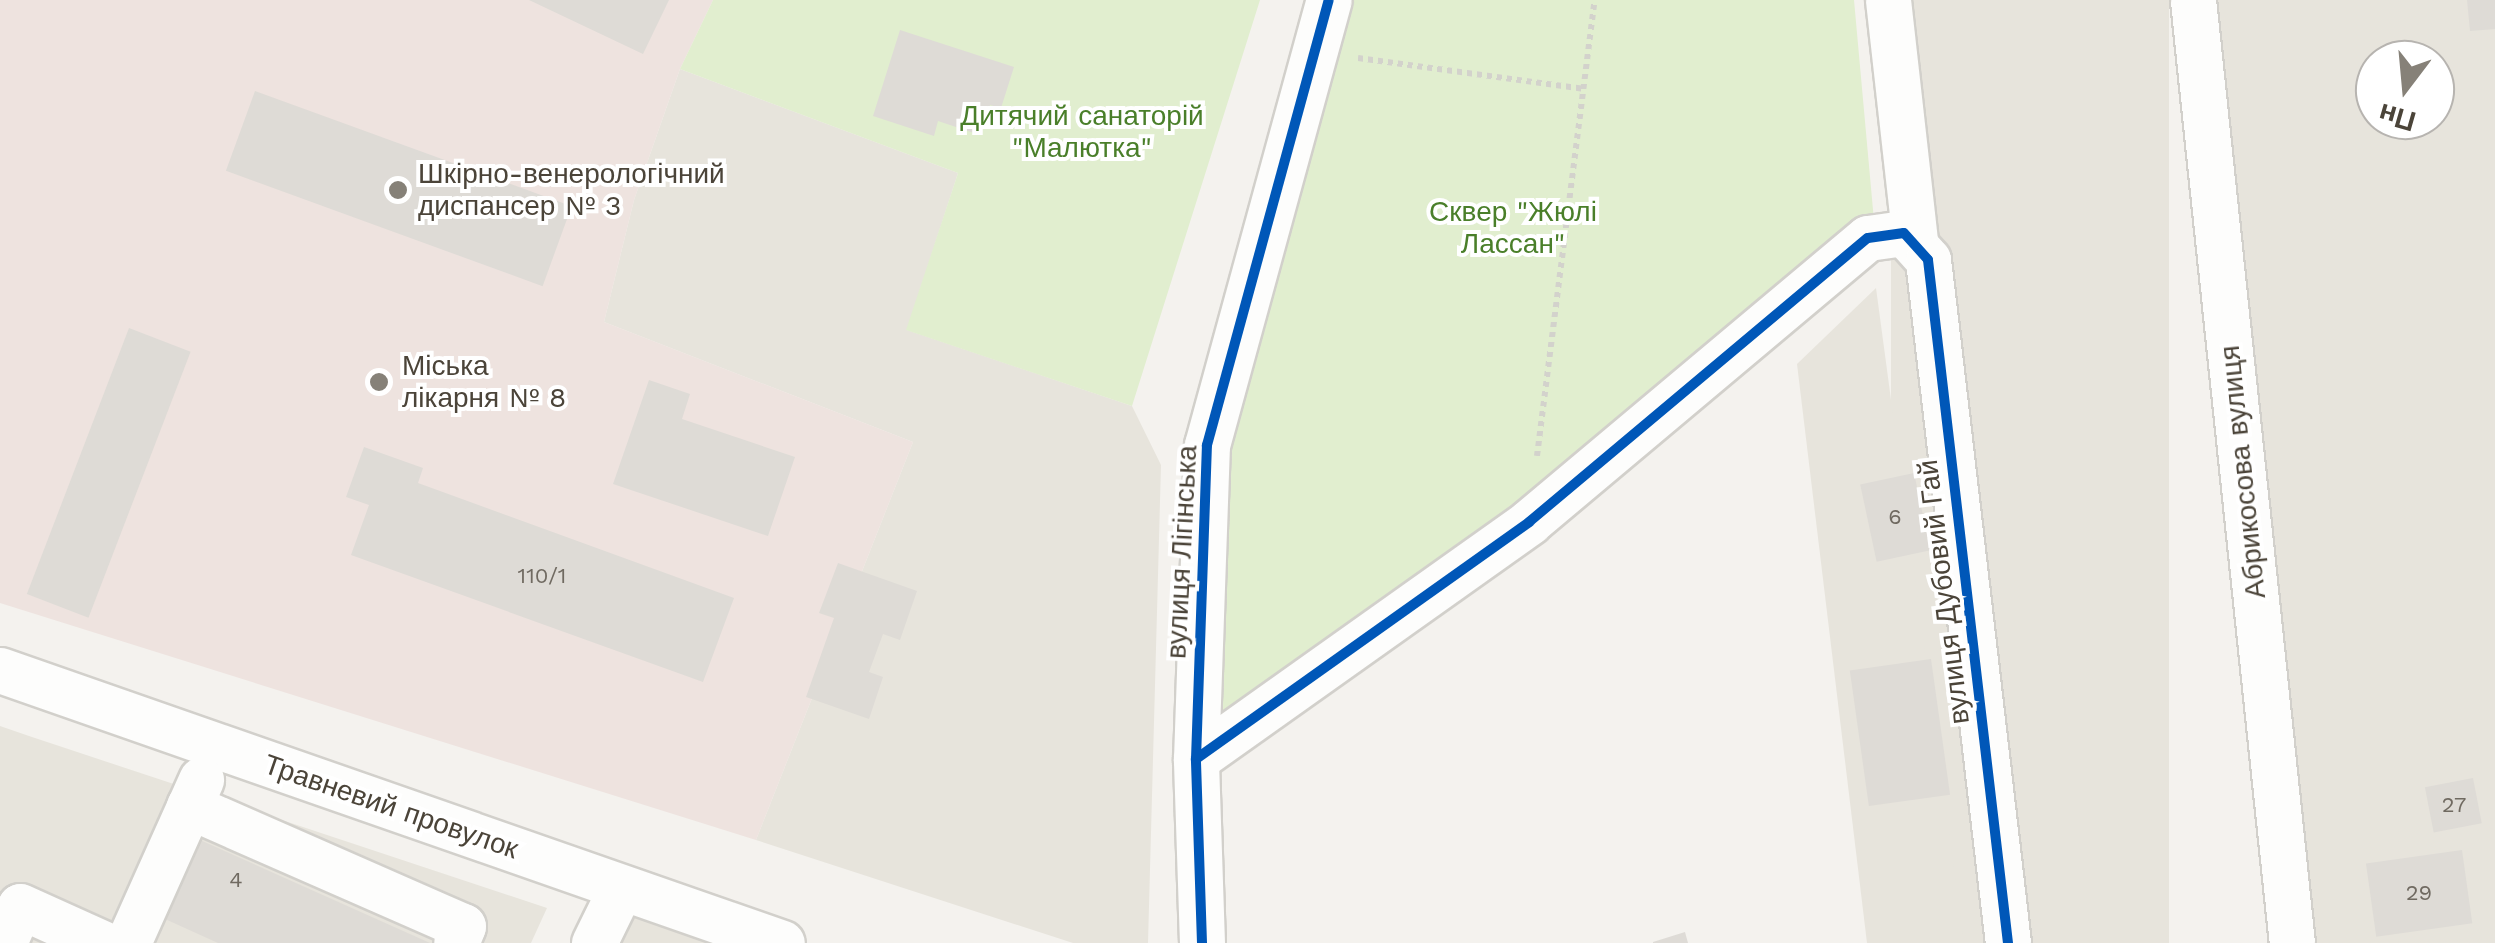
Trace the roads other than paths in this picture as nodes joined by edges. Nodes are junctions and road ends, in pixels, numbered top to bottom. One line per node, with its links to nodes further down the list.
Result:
1 (1329, 0): 7 (street, вулиця Лігінська)
2 (1888, 0): 4 (street, вулиця Дубовий Гай)
3 (2193, 0): 18 (street, Абрикосова вулиця)
4 (1914, 239): 7 (street); 17 (street, вулиця Дубовий Гай)
5 (0, 670): 6 (street, Травневий провулок)
6 (216, 746): 8 (street); 9 (street, Травневий провулок)
7 (1196, 759): 16 (street, вулиця Лігінська)
8 (189, 806): 12 (street); 13 (street)
9 (621, 888): 14 (street); 15 (street, Травневий провулок)
10 (4, 943): 11 (street)
11 (102, 943)
12 (128, 943)
13 (456, 943)
14 (594, 943)
15 (782, 943)
16 (1202, 943)
17 (2008, 943)
18 (2292, 943)

